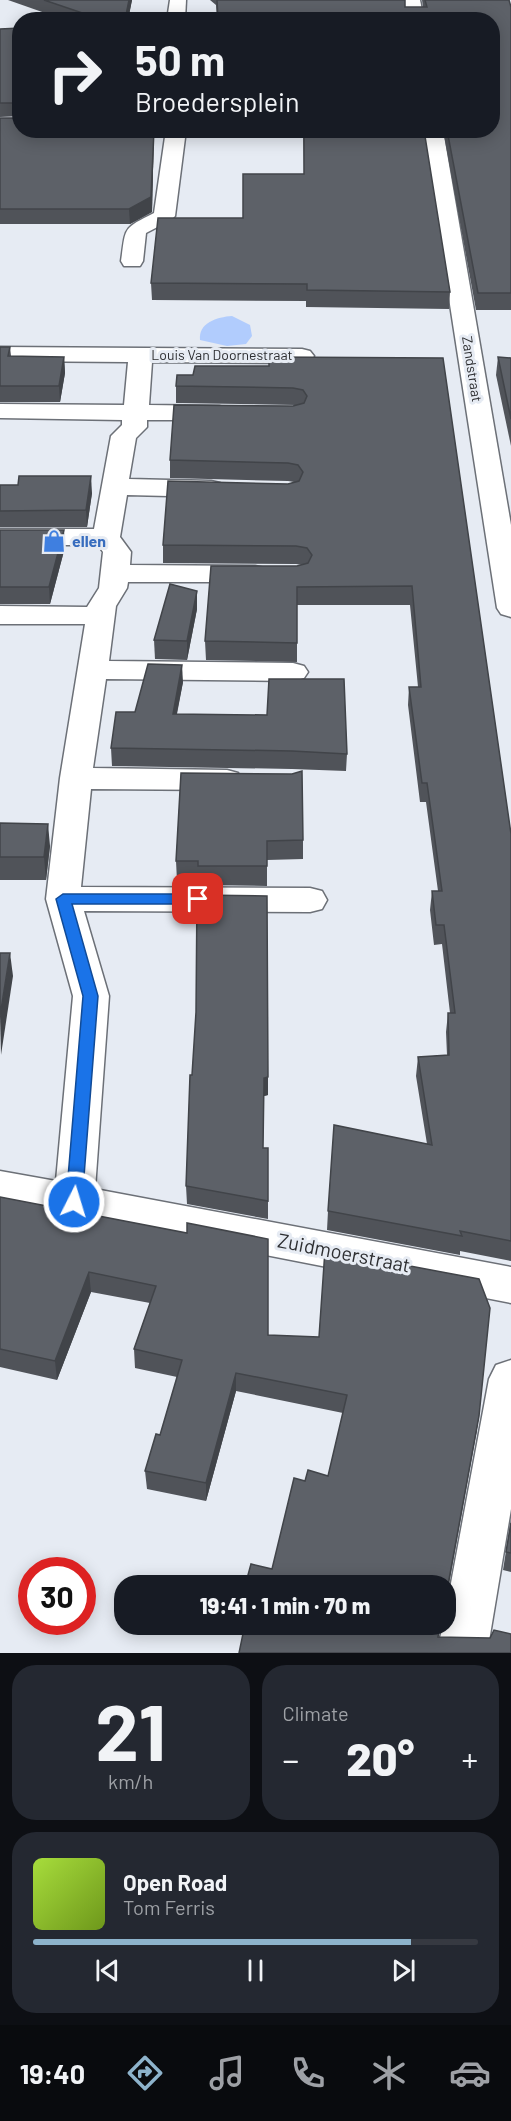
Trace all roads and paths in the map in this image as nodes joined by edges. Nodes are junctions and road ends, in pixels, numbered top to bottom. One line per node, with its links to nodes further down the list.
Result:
1 (176, 138): 3 (street)
2 (434, 138): 16 (street, Zandstraat)
3 (132, 261)
4 (0, 354): 5 (street, Louis Van Doornestraat)
5 (141, 355): 6 (street, Louis Van Doornestraat); 8 (street, Louis Van Doornestraat)
6 (302, 356)
7 (0, 411): 8 (street)
8 (135, 412): 9 (street); 10 (street, Louis Van Doornestraat)
9 (248, 413)
10 (114, 487): 11 (street); 13 (street, Louis Van Doornestraat)
11 (230, 489)
12 (0, 537): 13 (street)
13 (106, 537): 14 (street, Louis Van Doornestraat)
14 (115, 573): 15 (street); 18 (street, Louis Van Doornestraat)
15 (284, 574)
16 (511, 608)
17 (0, 615): 18 (street)
18 (101, 616): 19 (street, Louis Van Doornestraat)
19 (93, 670): 20 (street); 21 (street, Louis Van Doornestraat)
20 (293, 672)
21 (76, 778): 22 (street); 23 (street, Louis Van Doornestraat)
22 (258, 781)
23 (63, 899): 24 (street); 26 (street)
24 (310, 900)
25 (0, 1187): 26 (street, Zuidmoerstraat)
26 (74, 1202): 27 (street, Zuidmoerstraat)
27 (511, 1285)
28 (511, 1379): 29 (street)
29 (462, 1653)

